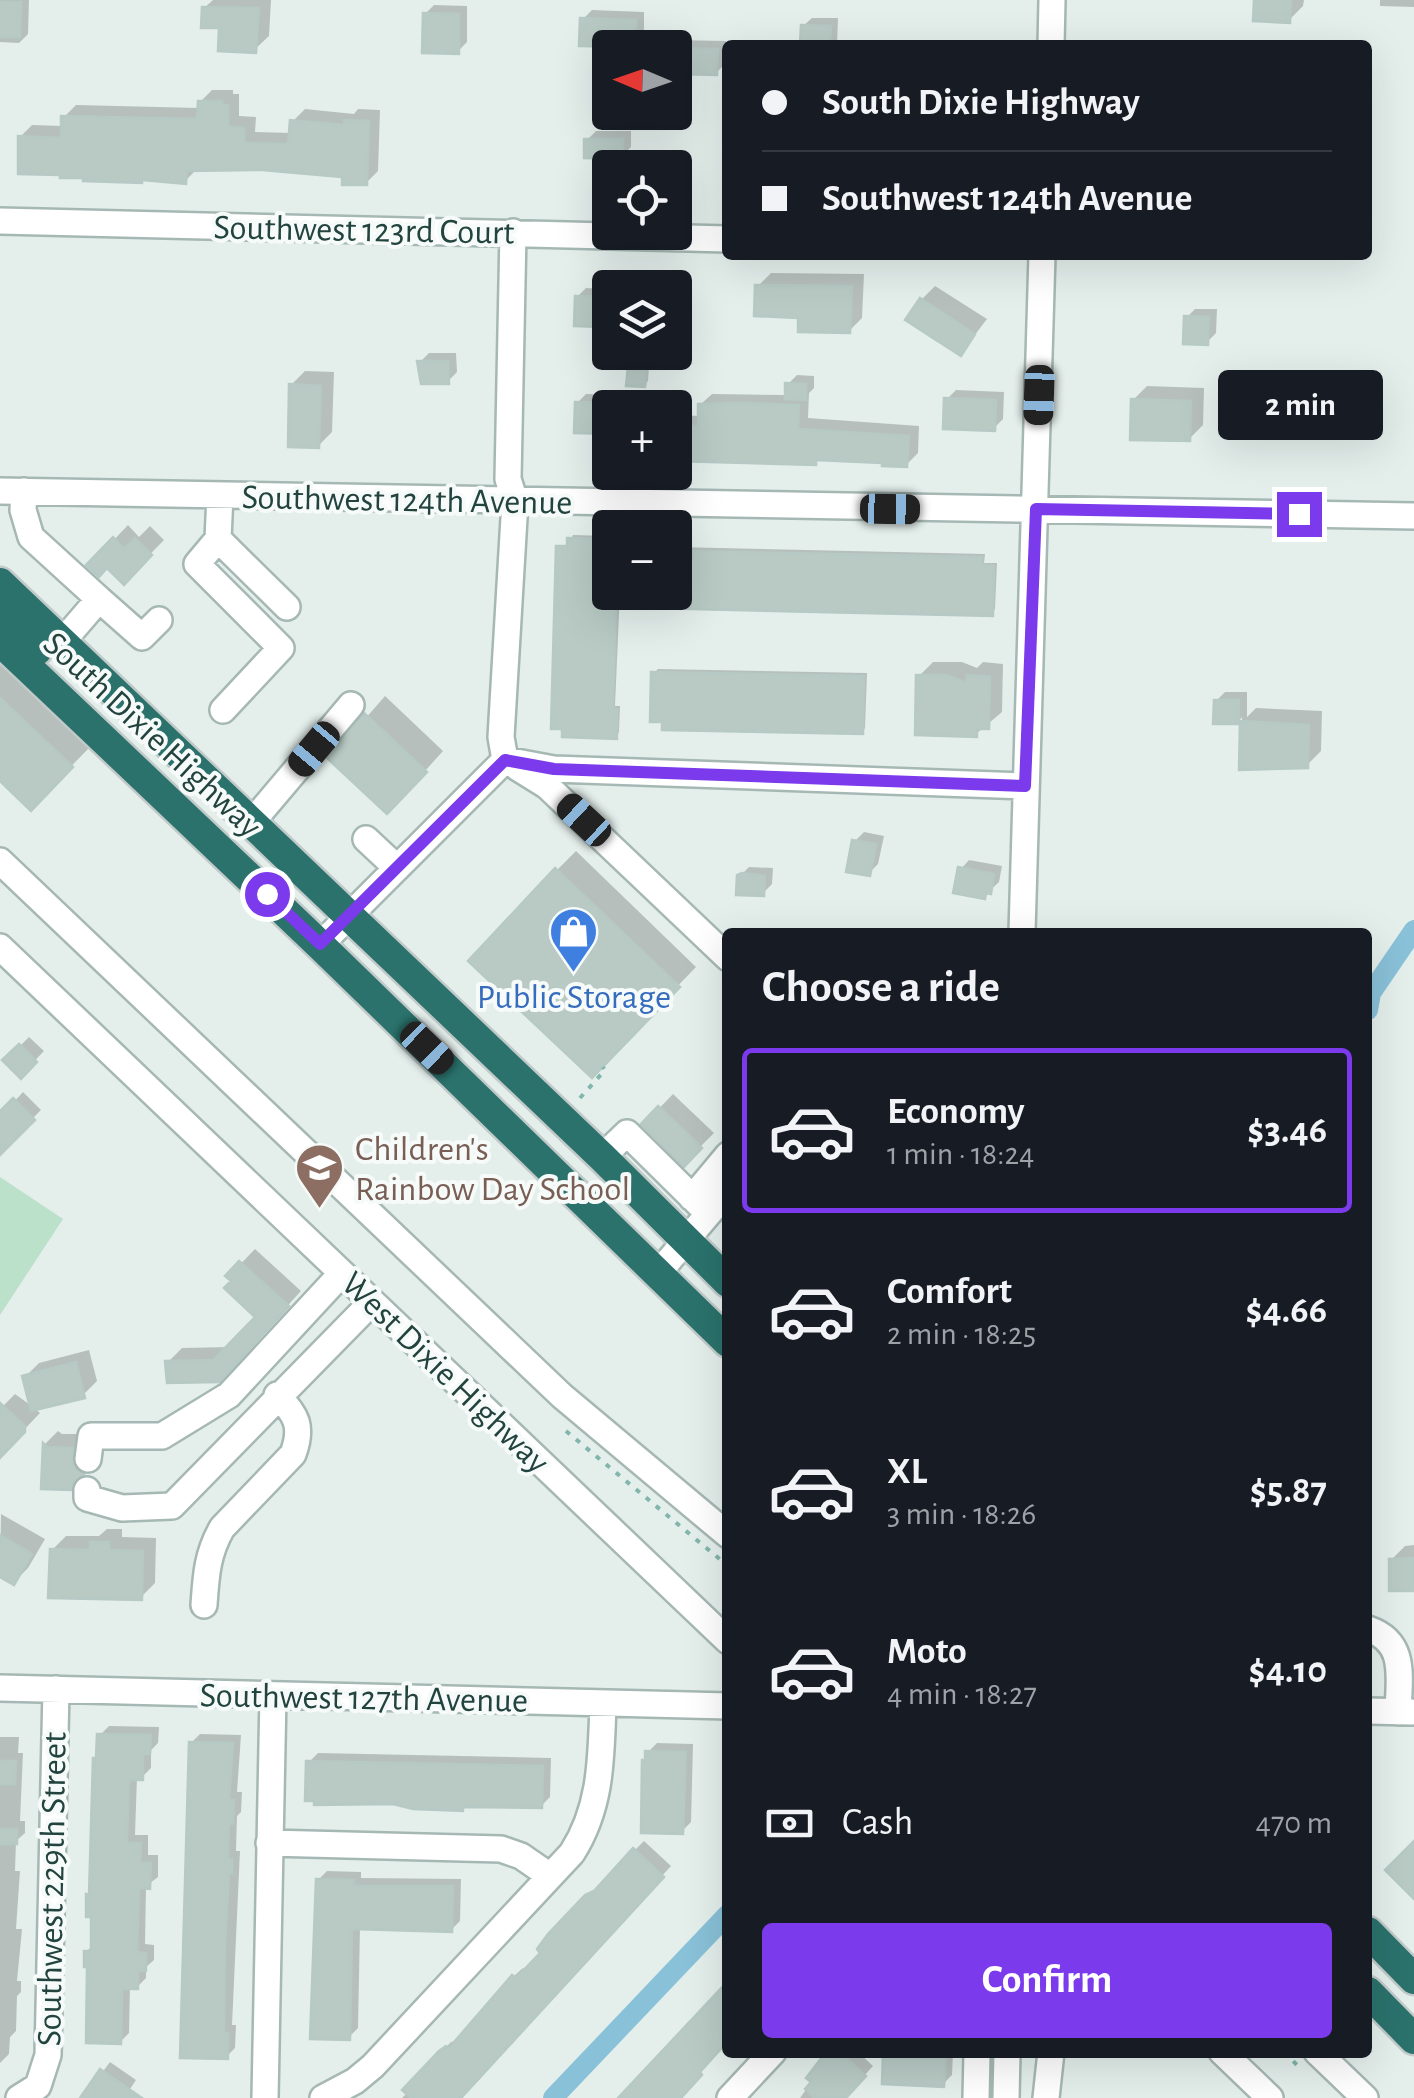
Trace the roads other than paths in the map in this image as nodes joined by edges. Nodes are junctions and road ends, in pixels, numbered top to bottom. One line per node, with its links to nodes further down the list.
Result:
1 (1052, 0): 2 (street)
2 (1051, 40)
3 (0, 222): 4 (street, Southwest 123rd Court)
4 (513, 232): 5 (street, Southwest 123rd Court); 9 (street)
5 (722, 239)
6 (1042, 260): 10 (street)
7 (12, 491): 8 (street, Southwest 124th Avenue); 14 (street)
8 (220, 495): 9 (street, Southwest 124th Avenue); 12 (street)
9 (515, 501): 10 (street, Southwest 124th Avenue); 23 (street)
10 (1036, 509): 11 (street, Southwest 124th Avenue); 25 (street)
11 (1414, 516)
12 (218, 539): 15 (street); 22 (street)
13 (0, 583): 19 (highway, South Dixie Highway)
14 (99, 598): 17 (street); 19 (street)
15 (287, 607)
16 (0, 614): 20 (highway)
17 (159, 620)
18 (0, 642): 33 (highway, South Dixie Highway)
19 (62, 642): 20 (highway, South Dixie Highway)
20 (114, 691): 27 (highway, South Dixie Highway)
21 (351, 704): 27 (street)
22 (223, 710)
23 (505, 760): 24 (street); 26 (street); 30 (street)
24 (601, 770): 25 (street); 26 (street)
25 (1025, 786): 32 (street)
26 (584, 820): 35 (street)
27 (252, 822): 31 (highway, South Dixie Highway)
28 (366, 839): 30 (street)
29 (0, 861): 51 (street)
30 (397, 868): 31 (street)
31 (350, 915): 33 (street); 36 (highway, South Dixie Highway)
32 (1022, 928)
33 (320, 944): 43 (highway, South Dixie Highway)
34 (0, 948): 44 (street, West Dixie Highway)
35 (722, 952)
36 (602, 1157): 38 (street); 40 (highway, South Dixie Highway)
37 (722, 1166): 41 (street)
38 (663, 1169): 40 (street); 41 (street)
39 (722, 1193): 41 (street)
40 (640, 1195): 42 (highway, South Dixie Highway)
41 (700, 1206): 42 (street)
42 (686, 1240): 43 (street); 45 (highway, South Dixie Highway)
43 (659, 1272): 47 (highway, South Dixie Highway)
44 (342, 1273): 46 (street, West Dixie Highway); 49 (street)
45 (722, 1276)
46 (372, 1302): 48 (street); 54 (street, West Dixie Highway)
47 (722, 1336)
48 (277, 1395): 50 (street); 52 (street)
49 (88, 1460)
50 (87, 1490)
51 (722, 1530)
52 (204, 1605)
53 (1372, 1631): 61 (street)
54 (722, 1634)
55 (0, 1688): 56 (street, Southwest 127th Avenue)
56 (56, 1690): 57 (street, Southwest 127th Avenue); 76 (street, Southwest 229th Street)
57 (273, 1695): 58 (street, Southwest 127th Avenue); 62 (street)
58 (603, 1702): 59 (street, Southwest 127th Avenue); 63 (street)
59 (722, 1706)
60 (1372, 1711): 61 (street)
61 (1406, 1712)
62 (269, 1843): 63 (street); 77 (street)
63 (550, 1876): 78 (street)
64 (1372, 1936): 66 (highway)
65 (1372, 1962): 68 (highway)
66 (1414, 1979)
67 (1372, 1996): 69 (highway)
68 (1414, 2004)
69 (1414, 2040)
70 (767, 2058): 79 (street)
71 (977, 2058): 80 (street)
72 (1007, 2058): 81 (street)
73 (1051, 2058): 82 (street)
74 (1228, 2058): 83 (street)
75 (1324, 2058): 84 (street)
76 (29, 2092)
77 (264, 2098)
78 (322, 2098)
79 (730, 2098)
80 (976, 2098)
81 (1006, 2098)
82 (1046, 2098)
83 (1270, 2098)
84 (1365, 2098)

